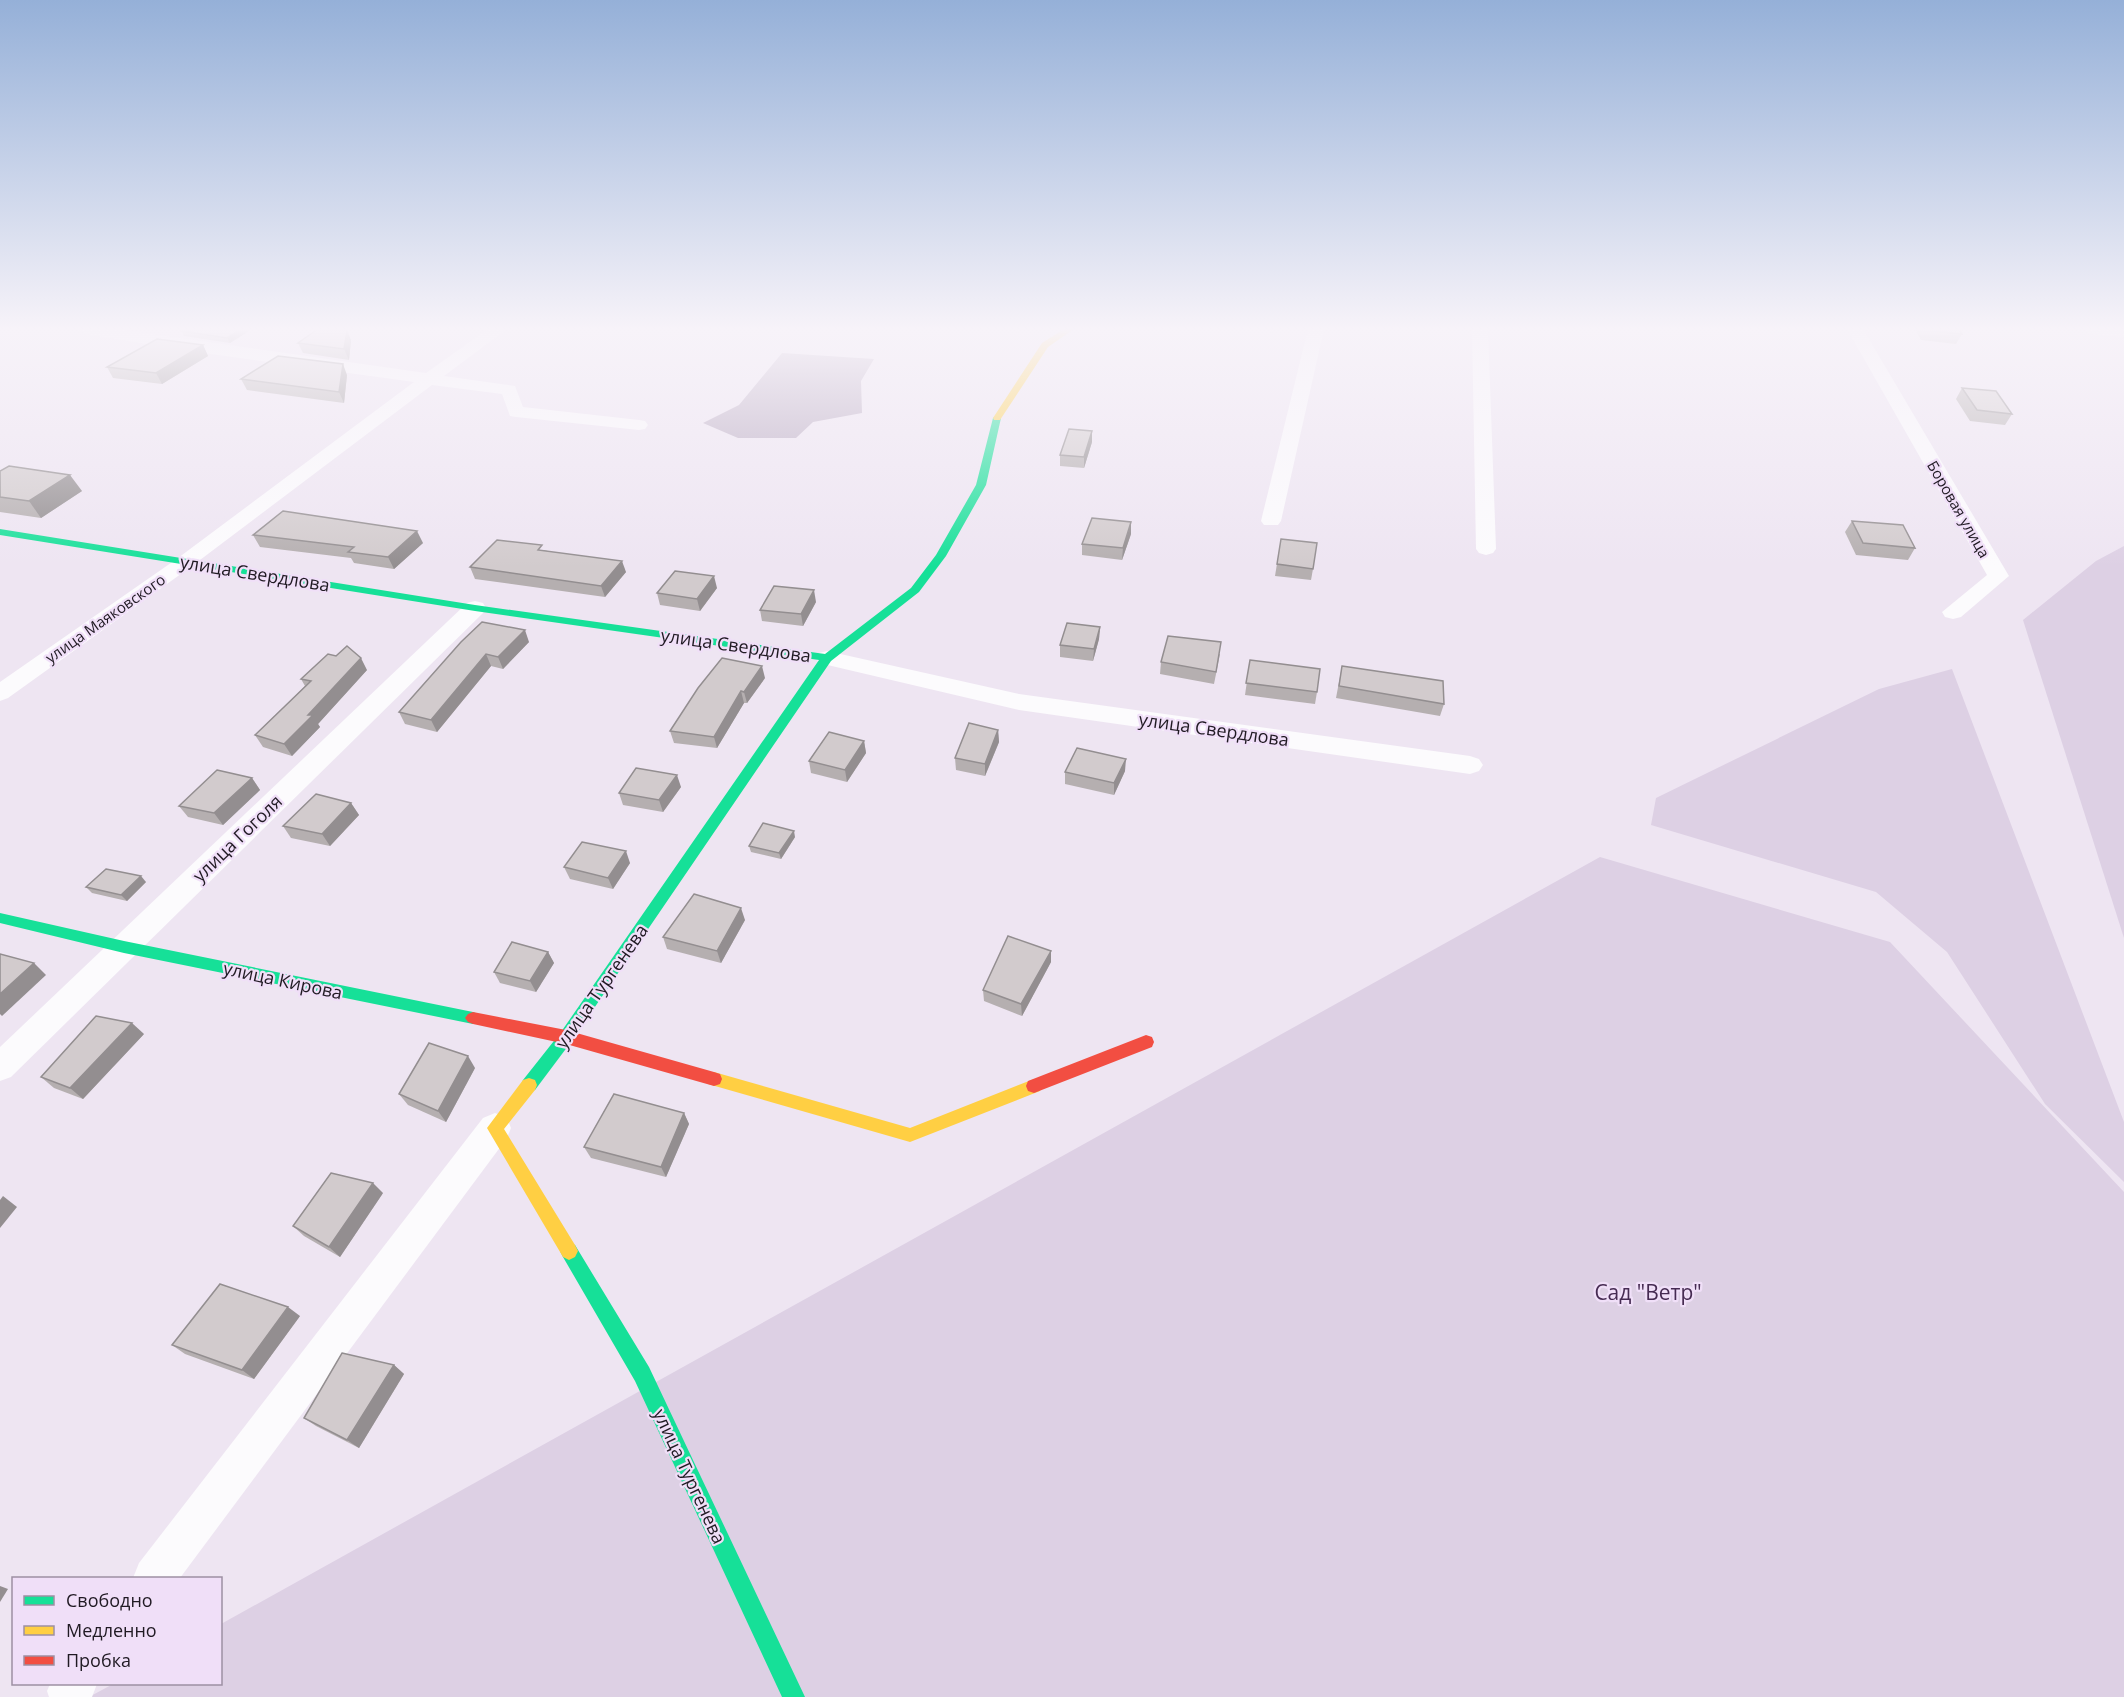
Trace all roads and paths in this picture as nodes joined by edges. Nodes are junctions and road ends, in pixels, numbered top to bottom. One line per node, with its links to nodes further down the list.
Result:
1 (390, 408): 11 (street, улица Маяковского)
2 (515, 408): 7 (street)
3 (1003, 408): 14 (street, улица Тургенева)
4 (1298, 408): 8 (street)
5 (1482, 408): 10 (street)
6 (1901, 408): 13 (street, Боровая улица)
7 (639, 425)
8 (1272, 521)
9 (0, 532): 11 (street, улица Свердлова)
10 (1486, 549)
11 (185, 562): 12 (street, улица Свердлова); 15 (street, улица Маяковского)
12 (475, 608): 14 (street, улица Свердлова); 18 (street, улица Гоголя)
13 (1953, 612)
14 (827, 658): 16 (street, улица Свердлова); 19 (street, улица Тургенева)
15 (0, 693)
16 (1470, 765)
17 (0, 918): 18 (street, улица Кирова)
18 (124, 947): 19 (street, улица Кирова); 21 (street, улица Гоголя)
19 (566, 1037): 20 (street, улица Кирова); 22 (street, улица Тургенева)
20 (1146, 1042)
21 (0, 1067)
22 (495, 1128): 23 (street); 24 (street, улица Тургенева)
23 (155, 1577)
24 (794, 1697)

